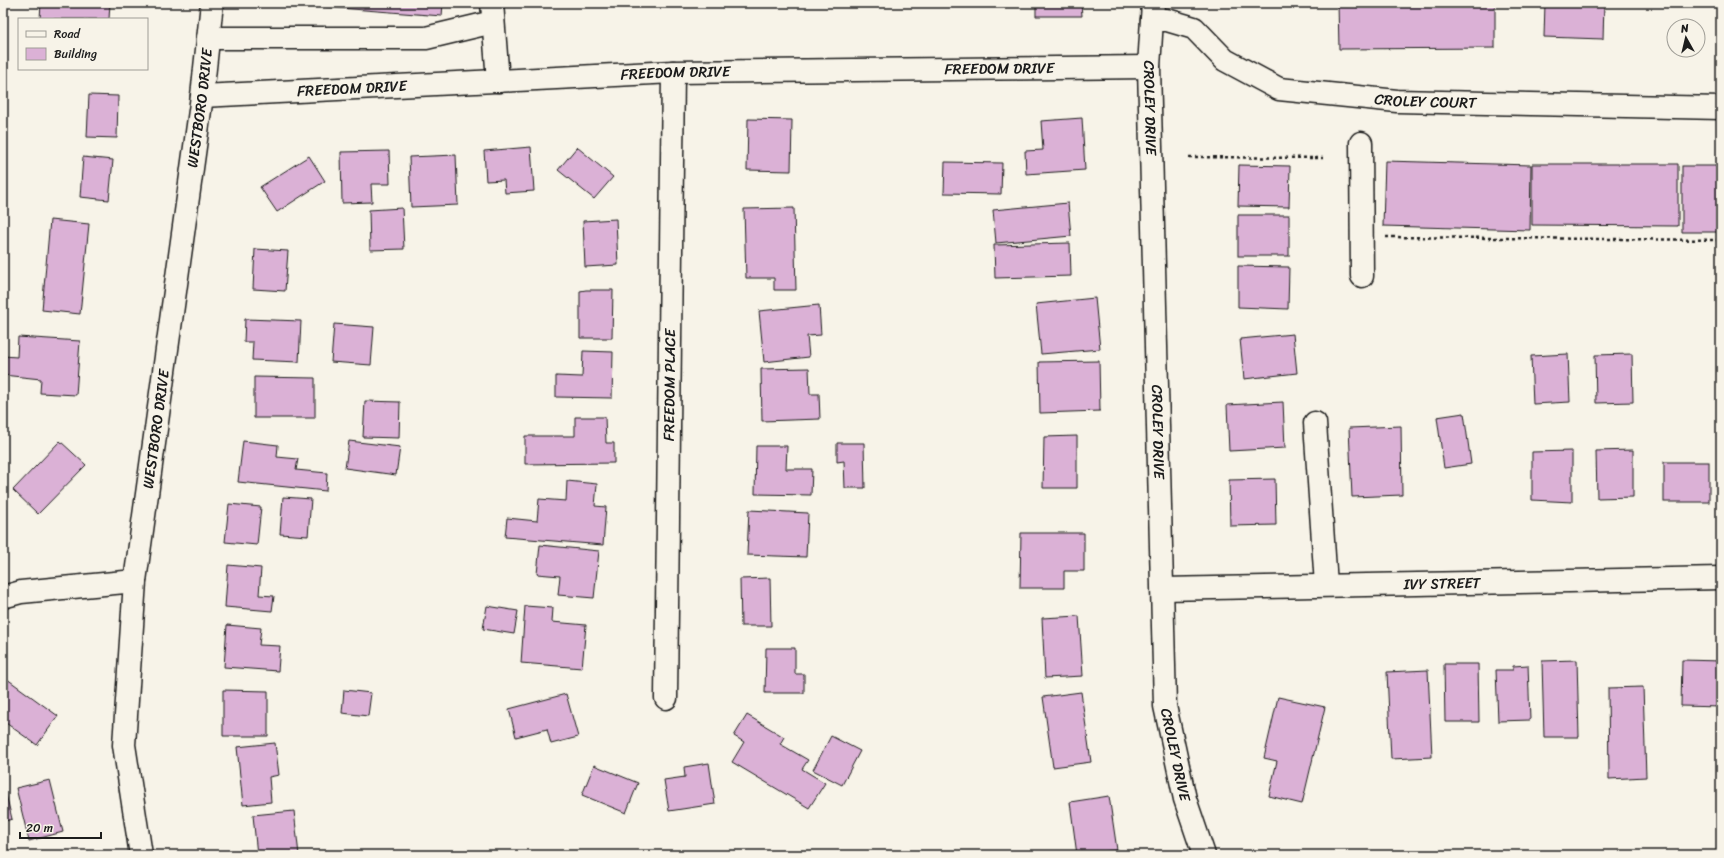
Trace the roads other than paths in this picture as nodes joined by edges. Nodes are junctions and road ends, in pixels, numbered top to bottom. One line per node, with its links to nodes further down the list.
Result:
1 (212, 3): 4 (street, WESTBORO DRIVE)
2 (492, 12): 4 (street); 7 (street)
3 (1152, 12): 5 (street, CROLEY DRIVE); 9 (street, CROLEY COURT)
4 (208, 38): 8 (street, WESTBORO DRIVE)
5 (1149, 67): 6 (street, FREEDOM DRIVE); 16 (street, CROLEY DRIVE)
6 (674, 72): 7 (street, FREEDOM DRIVE); 18 (street, FREEDOM PLACE)
7 (498, 81): 8 (street, FREEDOM DRIVE)
8 (202, 96): 14 (street, WESTBORO DRIVE)
9 (1721, 108)
10 (1361, 143): 11 (street)
11 (1362, 276)
12 (1315, 423): 15 (street)
13 (1721, 578): 15 (street, IVY STREET)
14 (135, 581): 17 (street); 19 (street, WESTBORO DRIVE)
15 (1326, 585): 16 (street, IVY STREET)
16 (1163, 589): 20 (street, CROLEY DRIVE)
17 (3, 597)
18 (666, 698)
19 (141, 855)
20 (1204, 855)

